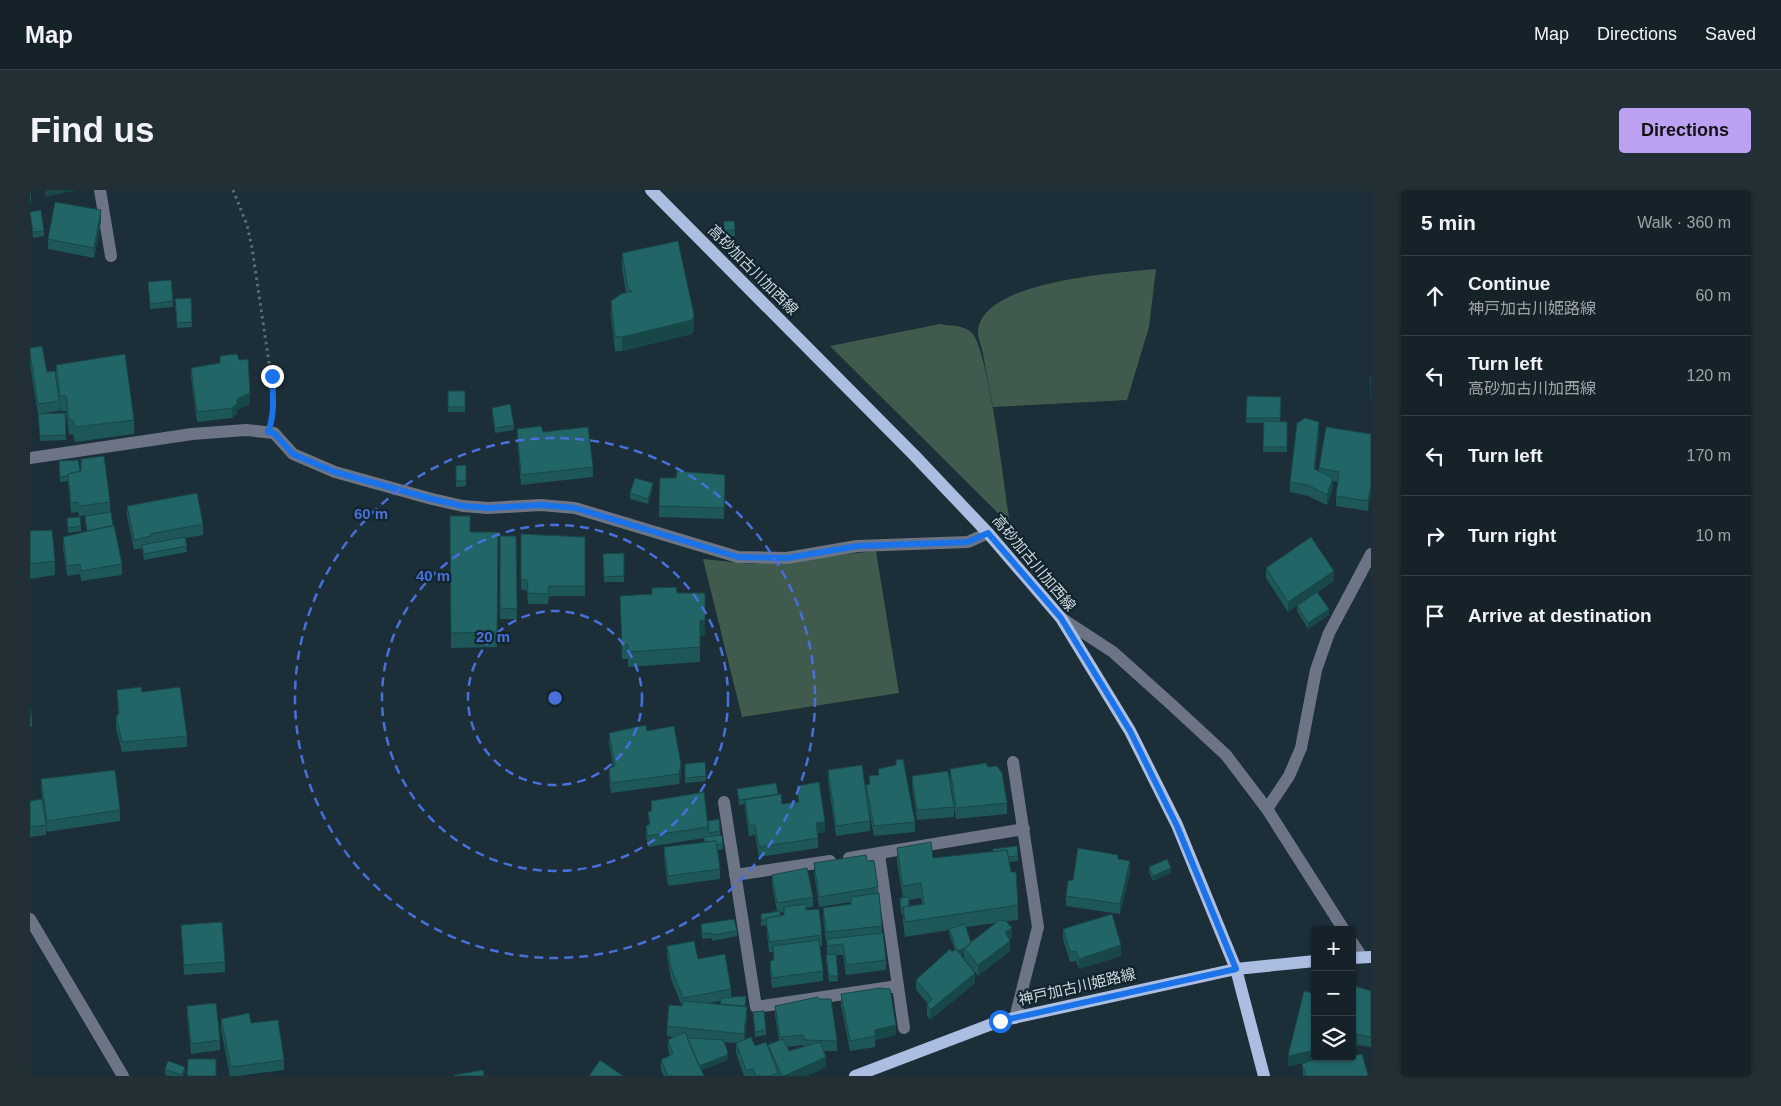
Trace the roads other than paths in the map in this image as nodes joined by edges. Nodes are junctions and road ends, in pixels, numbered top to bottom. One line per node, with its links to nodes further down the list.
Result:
1 (100, 190): 3 (street)
2 (651, 190): 5 (main road, 高砂加古川加西線)
3 (111, 256)
4 (30, 458): 5 (street)
5 (988, 533): 7 (main road, 高砂加古川加西線)
6 (1371, 554): 10 (street)
7 (1061, 618): 10 (street); 17 (main road, 高砂加古川加西線)
8 (1014, 762): 11 (street)
9 (724, 802): 13 (street)
10 (1267, 809): 15 (street)
11 (1024, 829): 12 (street); 19 (street)
12 (880, 854): 13 (street); 18 (street)
13 (735, 875): 18 (street)
14 (30, 919): 21 (street)
15 (1341, 926)
16 (1311, 962): 17 (main road, 神戸加古川姫路線)
17 (1236, 969): 19 (main road, 神戸加古川姫路線); 23 (main road, 高砂加古川加西線)
18 (898, 986): 20 (street)
19 (1015, 1018): 22 (main road, 神戸加古川姫路線)
20 (904, 1028)
21 (123, 1076)
22 (855, 1076)
23 (1264, 1076)

